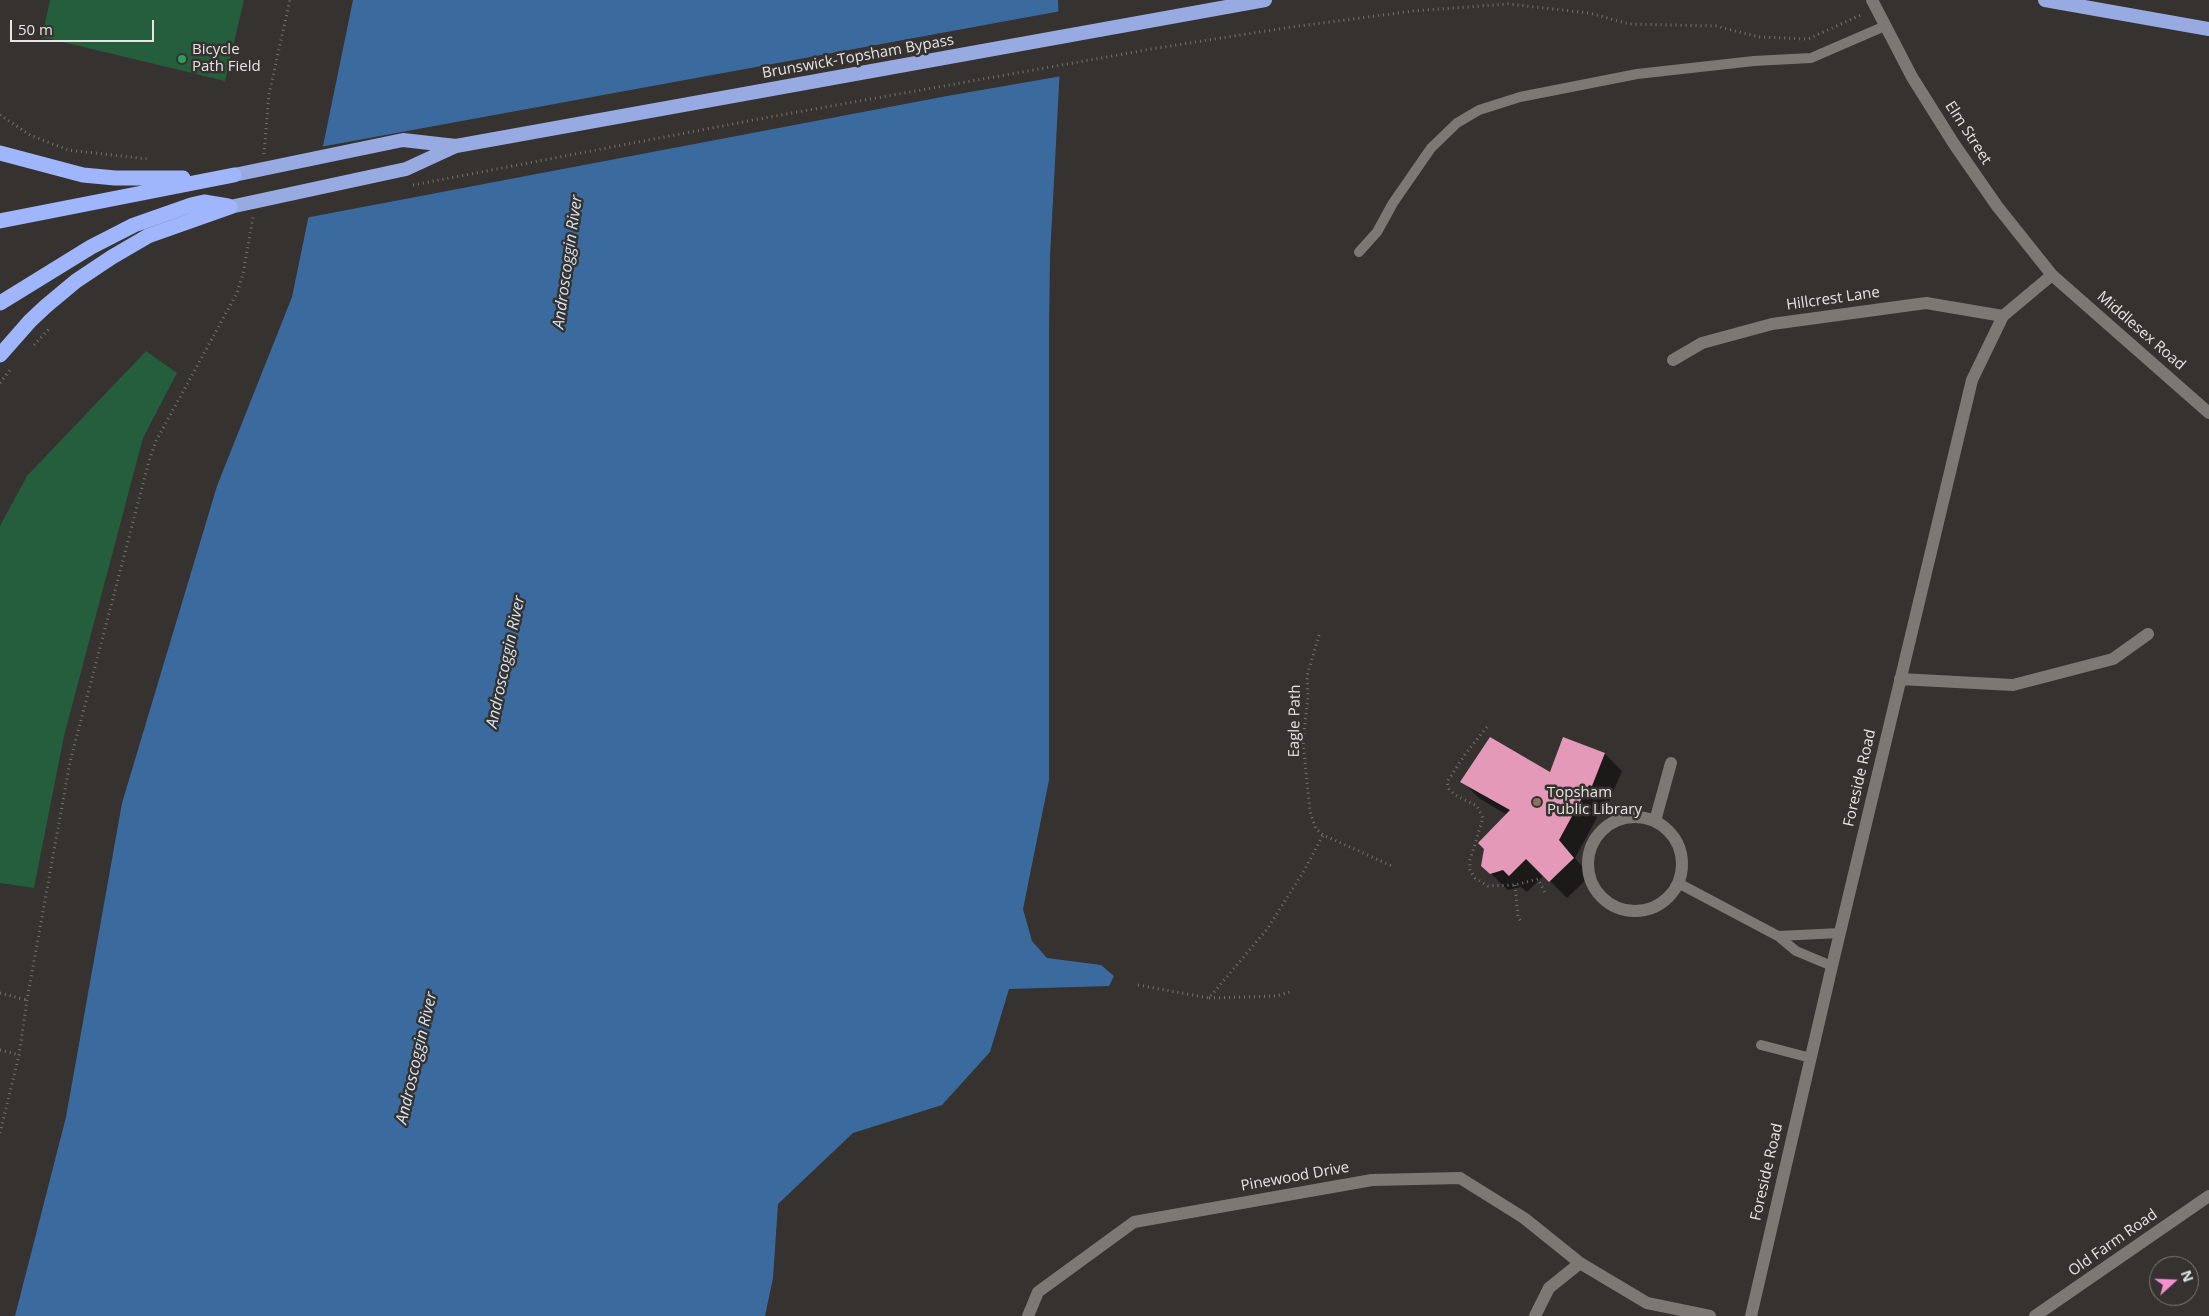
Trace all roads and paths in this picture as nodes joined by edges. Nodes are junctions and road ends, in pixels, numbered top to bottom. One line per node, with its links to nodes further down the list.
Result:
1 (290, 0): 11 (path)
2 (1265, 0): 8 (highway, Brunswick-Topsham Bypass)
3 (2045, 0): 6 (highway)
4 (1874, 4): 5 (street, Elm Street); 13 (path)
5 (1885, 26): 19 (lane); 20 (street, Elm Street)
6 (2209, 29)
7 (0, 115): 10 (path)
8 (456, 146): 12 (highway); 14 (highway)
9 (0, 153): 12 (highway)
10 (151, 160)
11 (262, 162)
12 (234, 175): 18 (highway)
13 (412, 186)
14 (230, 207): 21 (highway); 25 (highway)
15 (254, 210): 49 (path)
16 (254, 216): 17 (path)
17 (245, 218)
18 (0, 221)
19 (1359, 252)
20 (2052, 274): 22 (street, Foreside Road); 29 (street, Middlesex Road)
21 (0, 303)
22 (2003, 316): 26 (street, Hillcrest Lane); 32 (street, Foreside Road)
23 (56, 322): 24 (path)
24 (30, 349)
25 (0, 355)
26 (1673, 360)
27 (11, 369): 28 (path)
28 (0, 383)
29 (2209, 413)
30 (2148, 634): 32 (street)
31 (1319, 635): 36 (path, Eagle Path)
32 (1900, 679): 42 (street, Foreside Road)
33 (1487, 728): 39 (path)
34 (1671, 763): 35 (street)
35 (1656, 821): 38 (street); 38 (street)
36 (1323, 835): 37 (path); 48 (path)
37 (1392, 866)
38 (1678, 883): 43 (lane)
39 (1515, 884): 40 (path); 41 (path)
40 (1546, 895)
41 (1522, 923)
42 (1840, 933): 43 (lane); 44 (street, Foreside Road)
43 (1778, 936): 44 (lane)
44 (1832, 966): 53 (street, Foreside Road)
45 (1138, 985): 48 (path)
46 (1290, 992): 48 (path)
47 (0, 993): 49 (path)
48 (1208, 998)
49 (27, 1000): 52 (path)
50 (1761, 1045): 53 (lane)
51 (0, 1050): 52 (path)
52 (19, 1055): 54 (path)
53 (1810, 1058): 60 (street, Foreside Road)
54 (0, 1133)
55 (2209, 1196): 61 (street, Old Farm Road)
56 (1580, 1263): 57 (street, Pinewood Drive); 58 (street); 59 (street, Pinewood Drive)
57 (1028, 1316)
58 (1535, 1316)
59 (1710, 1316)
60 (1751, 1316)
61 (2035, 1316)

